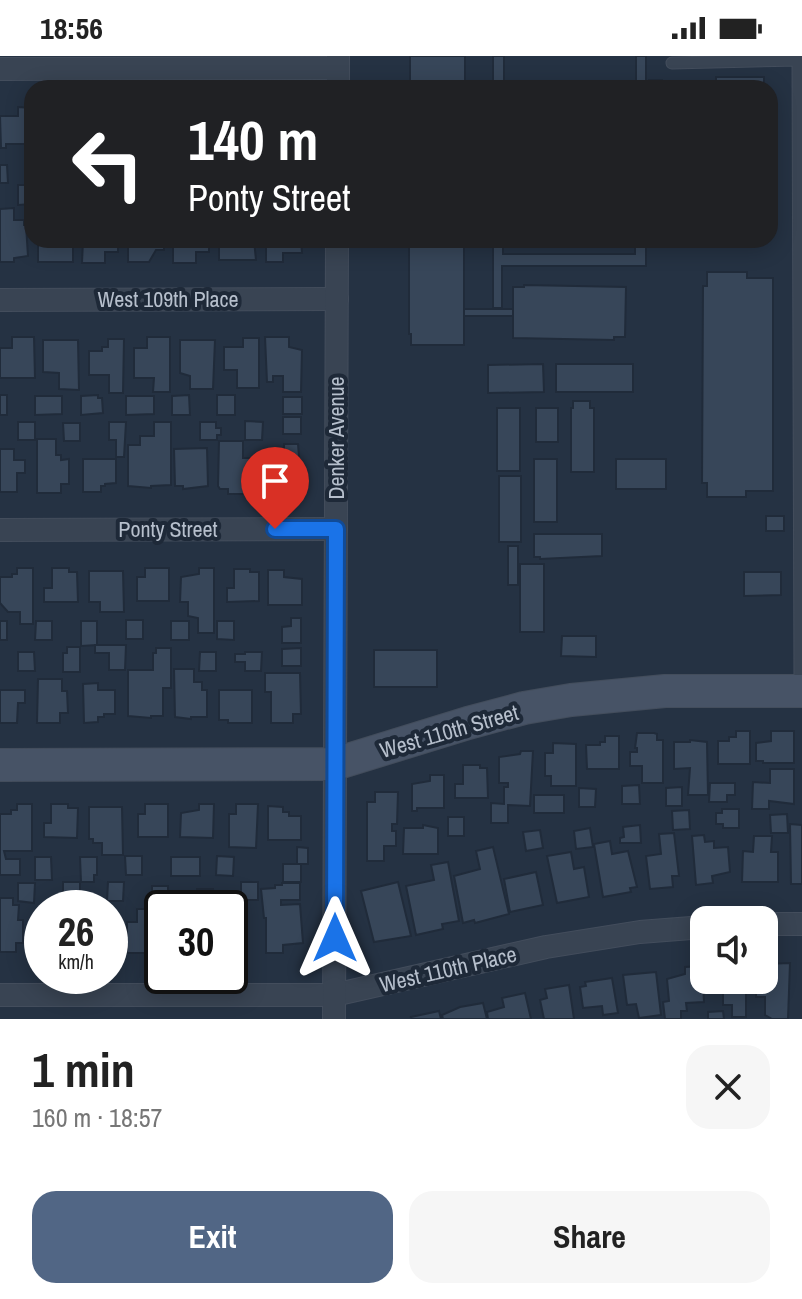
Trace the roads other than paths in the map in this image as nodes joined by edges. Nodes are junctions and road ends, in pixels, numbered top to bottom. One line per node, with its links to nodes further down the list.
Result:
1 (672, 63): 7 (lane)
2 (0, 69): 3 (street)
3 (338, 71)
4 (337, 248): 5 (street, Denker Avenue)
5 (337, 299): 6 (street, West 109th Place); 8 (street, Denker Avenue)
6 (0, 300)
7 (800, 386): 10 (lane)
8 (336, 529): 9 (street, Ponty Street); 11 (street, Denker Avenue)
9 (0, 530)
10 (801, 691): 11 (street, West 110th Street)
11 (335, 764): 12 (street, West 110th Street); 17 (street, Denker Avenue)
12 (0, 765)
13 (778, 924): 14 (street)
14 (802, 924)
15 (690, 928): 17 (street, West 110th Place)
16 (0, 995): 17 (street, West 110th Place)
17 (334, 995): 18 (street, Denker Avenue)
18 (334, 1019)

